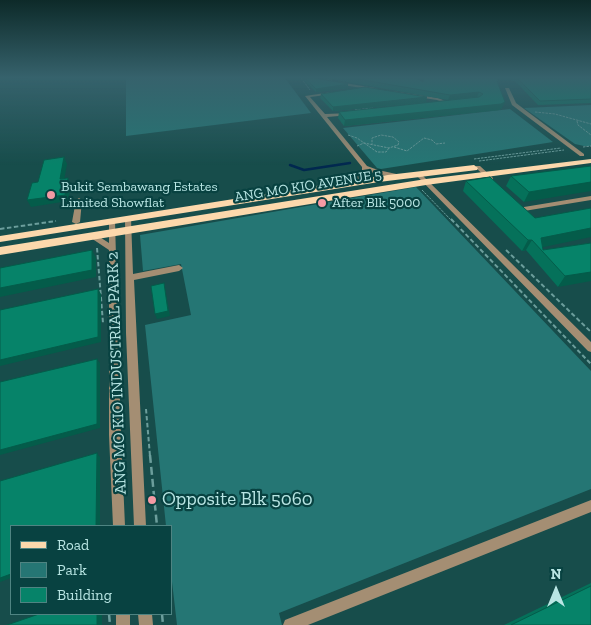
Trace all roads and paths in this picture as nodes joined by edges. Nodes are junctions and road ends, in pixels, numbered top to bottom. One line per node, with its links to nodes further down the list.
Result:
1 (316, 107): 6 (street)
2 (517, 107): 18 (street)
3 (380, 108): 4 (path)
4 (352, 112): 6 (street)
5 (528, 112): 7 (path)
6 (324, 116): 22 (street)
7 (577, 121): 8 (path); 10 (path)
8 (591, 124)
9 (348, 135): 11 (path)
10 (591, 135)
11 (364, 143): 13 (path); 14 (path); 17 (path)
12 (444, 143): 15 (path)
13 (372, 144): 15 (path); 17 (path)
14 (357, 146)
15 (394, 147): 17 (path)
16 (591, 147): 18 (path)
17 (389, 148)
18 (573, 149): 19 (street); 20 (path)
19 (587, 154): 23 (main road, ANG MO KIO AVENUE 5)
20 (468, 161)
21 (591, 161): 25 (main road, ANG MO KIO AVENUE 5)
22 (365, 167): 26 (street); 27 (street)
23 (478, 167): 24 (main road, ANG MO KIO AVENUE 5); 25 (street)
24 (418, 174): 26 (main road, ANG MO KIO AVENUE 5); 29 (street)
25 (486, 174): 28 (street); 29 (main road, ANG MO KIO AVENUE 5)
26 (399, 176): 27 (main road, ANG MO KIO AVENUE 5)
27 (352, 183): 34 (main road, ANG MO KIO AVENUE 5)
28 (496, 183)
29 (423, 185): 39 (main road, ANG MO KIO AVENUE 5); 50 (street); 51 (path)
30 (591, 198): 33 (street)
31 (79, 200): 38 (street)
32 (517, 202): 33 (street)
33 (524, 208): 35 (street)
34 (148, 215): 36 (main road, ANG MO KIO AVENUE 5); 39 (street)
35 (534, 217)
36 (128, 218): 37 (main road, ANG MO KIO AVENUE 5); 40 (street, ANG MO KIO INDUSTRIAL PARK 2)
37 (112, 221): 41 (street, ANG MO KIO INDUSTRIAL PARK 2); 43 (main road, ANG MO KIO AVENUE 5)
38 (76, 222)
39 (148, 228): 40 (main road, ANG MO KIO AVENUE 5)
40 (130, 231): 41 (main road, ANG MO KIO AVENUE 5); 48 (street, ANG MO KIO INDUSTRIAL PARK 2)
41 (112, 234): 42 (main road, ANG MO KIO AVENUE 5); 45 (street, ANG MO KIO INDUSTRIAL PARK 2)
42 (92, 236): 45 (street); 46 (main road, ANG MO KIO AVENUE 5)
43 (0, 239)
44 (504, 247): 49 (path)
45 (112, 249): 54 (street, ANG MO KIO INDUSTRIAL PARK 2)
46 (0, 251)
47 (178, 268): 48 (street)
48 (130, 278): 55 (street, ANG MO KIO INDUSTRIAL PARK 2)
49 (591, 332)
50 (591, 348)
51 (591, 364)
52 (145, 400): 56 (path)
53 (591, 506): 57 (street)
54 (119, 525)
55 (140, 525)
56 (157, 525)
57 (290, 625)

